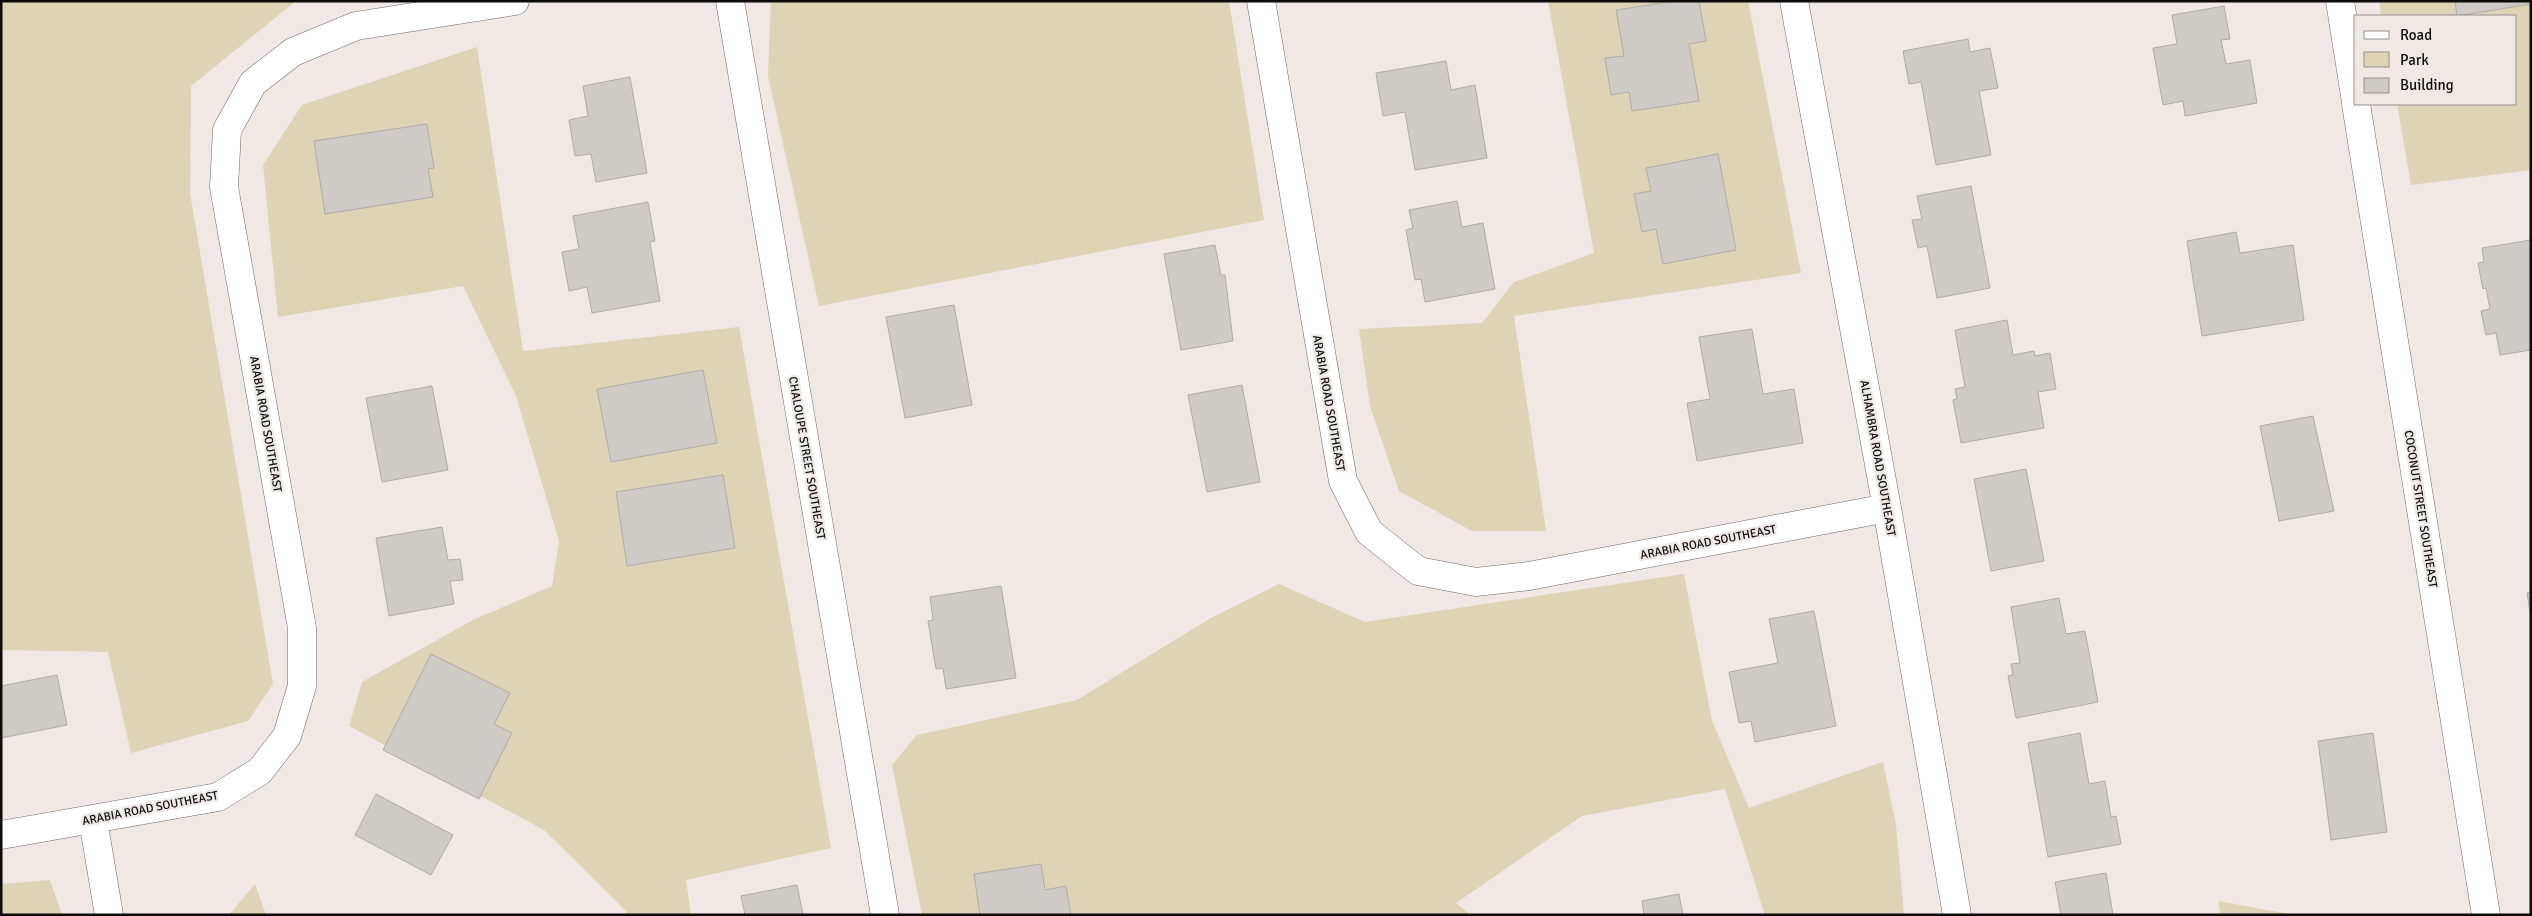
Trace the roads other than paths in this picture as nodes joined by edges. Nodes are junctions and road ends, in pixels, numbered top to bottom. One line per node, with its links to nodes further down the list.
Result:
1 (515, 1): 9 (street, ARABIA ROAD SOUTHEAST)
2 (730, 1): 12 (street, CHALOUPE STREET SOUTHEAST)
3 (1261, 1): 8 (street, ARABIA ROAD SOUTHEAST)
4 (1794, 1): 8 (street, ALHAMBRA ROAD SOUTHEAST)
5 (2340, 1): 6 (street, COCONUT STREET SOUTHEAST)
6 (2354, 90)
7 (2356, 105): 14 (street, COCONUT STREET SOUTHEAST)
8 (1887, 508): 13 (street, ALHAMBRA ROAD SOUTHEAST)
9 (93, 820): 10 (street, ARABIA ROAD SOUTHEAST); 11 (street)
10 (1, 834)
11 (109, 915)
12 (885, 915)
13 (1957, 915)
14 (2486, 915)

